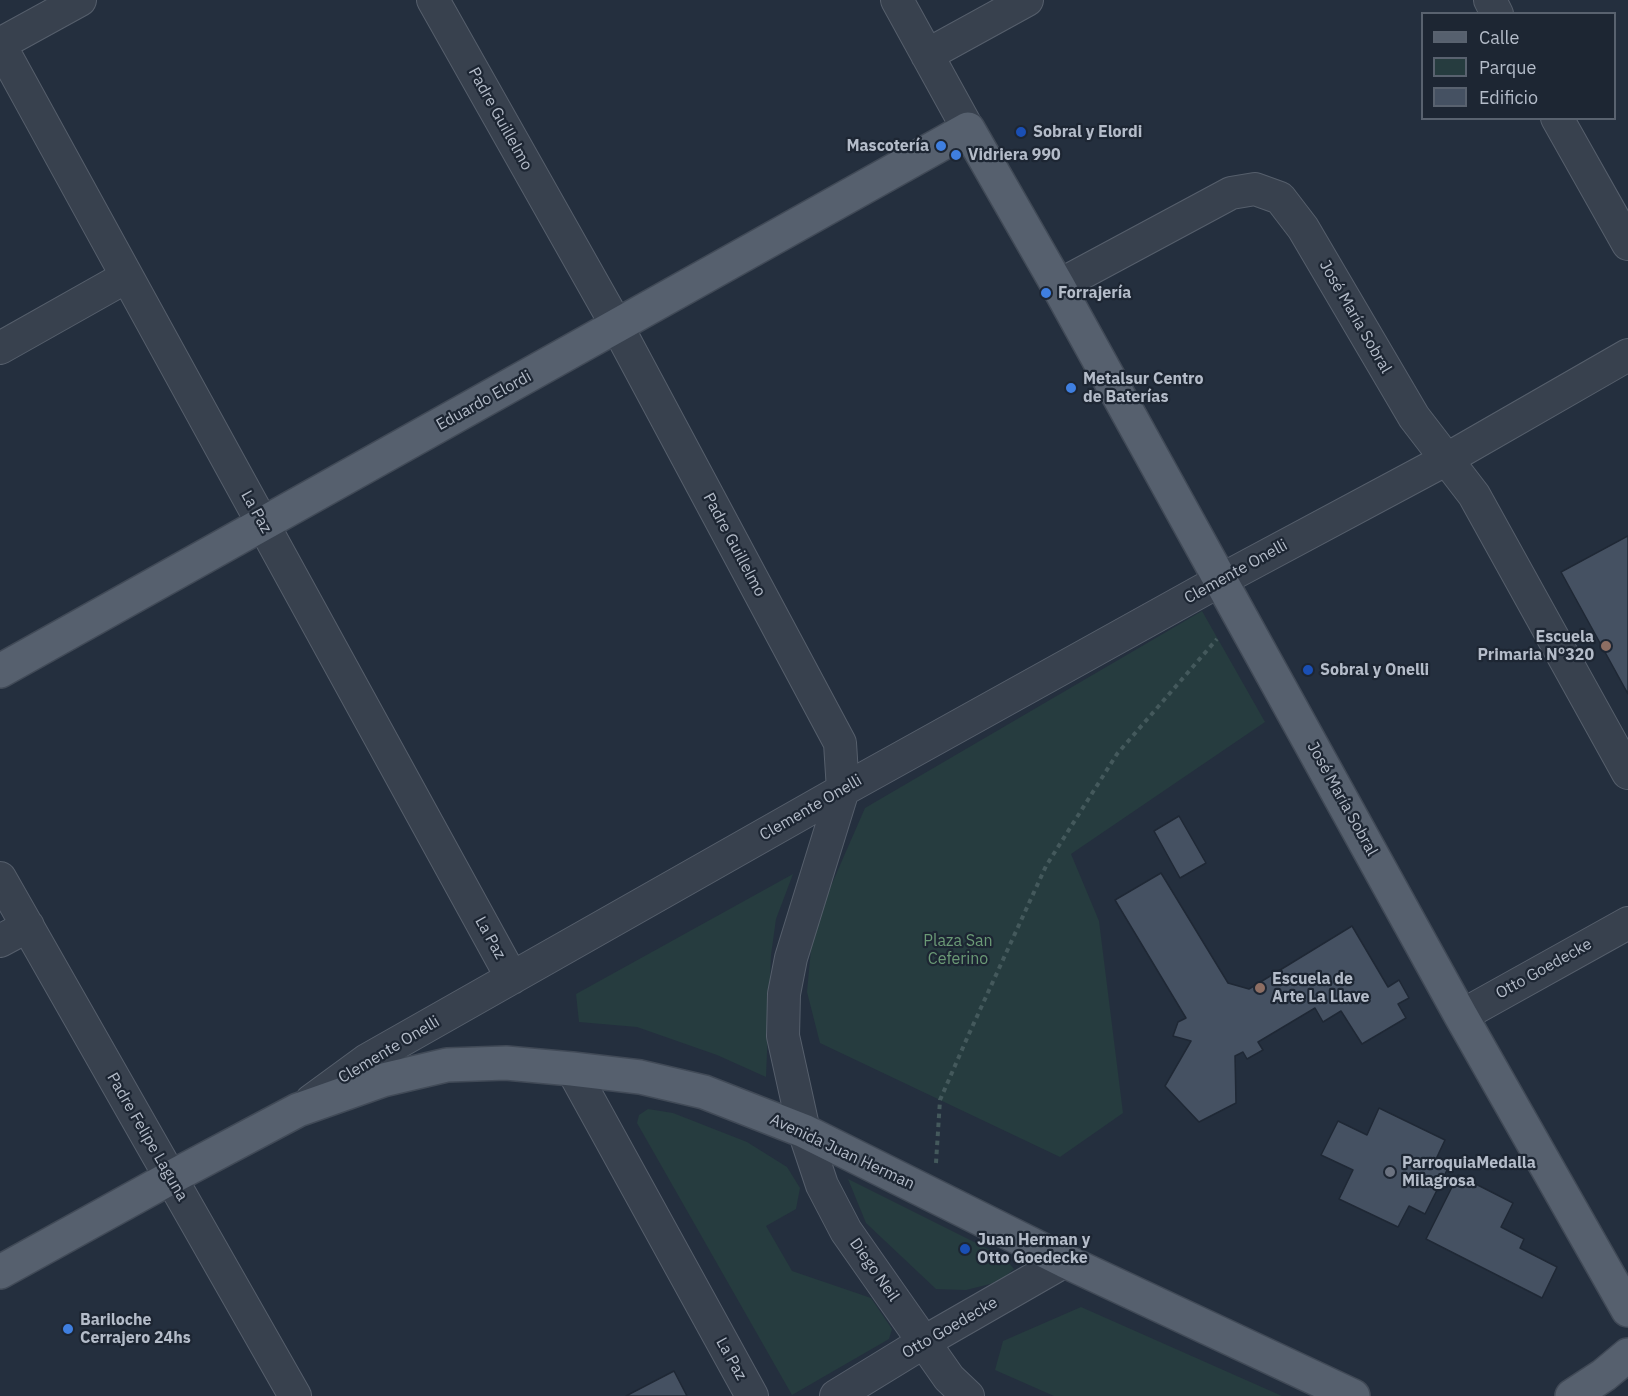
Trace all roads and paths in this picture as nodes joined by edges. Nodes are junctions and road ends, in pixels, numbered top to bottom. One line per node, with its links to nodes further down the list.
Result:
1 (80, 0): 5 (street)
2 (433, 0): 12 (street, Padre Guillelmo)
3 (897, 0): 6 (street, José María Sobral)
4 (1028, 0): 6 (street)
5 (0, 44): 10 (street, La Paz)
6 (927, 55): 8 (street, José María Sobral)
7 (1558, 120): 9 (street)
8 (968, 129): 11 (main road, José María Sobral); 12 (main road, Eduardo Elordi)
9 (1628, 244)
10 (126, 277): 13 (street); 16 (street, La Paz)
11 (1058, 286): 15 (street, José María Sobral); 17 (main road, José María Sobral)
12 (617, 327): 16 (main road, Eduardo Elordi); 21 (street, Padre Guillelmo)
13 (0, 348)
14 (1628, 356): 15 (street, Clemente Onelli)
15 (1447, 459): 17 (street, Clemente Onelli); 20 (street, José María Sobral)
16 (263, 524): 19 (main road, Eduardo Elordi); 26 (street, La Paz)
17 (1221, 580): 18 (main road, José María Sobral); 21 (street, Clemente Onelli)
18 (1239, 613): 27 (main road, José María Sobral); 32 (path)
19 (0, 671)
20 (1628, 773)
21 (843, 790): 26 (street, Clemente Onelli); 30 (street, Padre Guillelmo)
22 (0, 878): 24 (street, Padre Felipe Laguna)
23 (1628, 923): 27 (street, Otto Goedecke)
24 (28, 926): 25 (street); 31 (street, Padre Felipe Laguna)
25 (0, 941)
26 (512, 978): 29 (street, Clemente Onelli)
27 (1461, 1016): 35 (main road, José María Sobral)
28 (572, 1068): 29 (main road, Avenida Juan Herman); 30 (main road, Avenida Juan Herman); 39 (street, La Paz)
29 (298, 1110): 31 (main road, Clemente Onelli)
30 (804, 1131): 32 (main road, Avenida Juan Herman); 36 (street, Diego Neil)
31 (170, 1178): 34 (main road, Clemente Onelli); 38 (street, Padre Felipe Laguna)
32 (934, 1197): 33 (main road, Avenida Juan Herman)
33 (1065, 1262): 36 (street, Otto Goedecke); 42 (main road, Avenida Juan Herman)
34 (0, 1272)
35 (1628, 1310)
36 (924, 1342): 40 (street, Otto Goedecke); 41 (street, Diego Neil)
37 (1628, 1355): 43 (main road)
38 (295, 1396)
39 (752, 1396)
40 (836, 1396)
41 (968, 1396)
42 (1353, 1396)
43 (1572, 1396)

